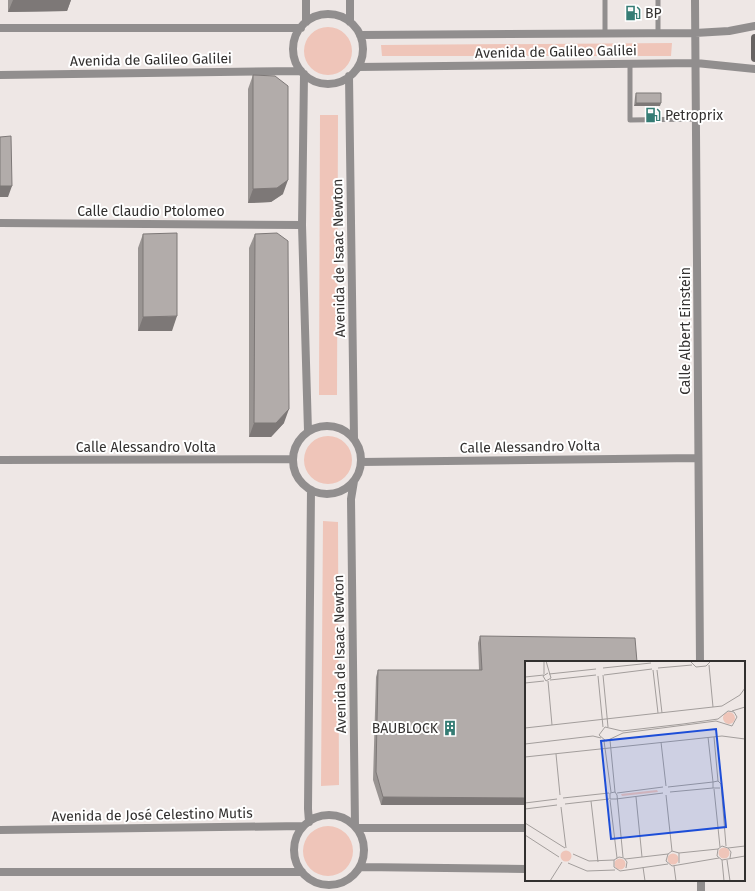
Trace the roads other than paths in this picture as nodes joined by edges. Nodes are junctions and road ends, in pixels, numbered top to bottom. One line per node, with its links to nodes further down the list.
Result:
1 (306, 0): 7 (street)
2 (350, 0): 6 (street)
3 (605, 0): 12 (lane)
4 (658, 0): 10 (lane)
5 (695, 0): 11 (street, Calle Albert Einstein)
6 (350, 22): 7 (street); 13 (street)
7 (303, 25): 9 (street); 20 (street)
8 (755, 26): 11 (street, Avenida de Galileo Galilei)
9 (0, 28)
10 (658, 33): 11 (street, Avenida de Galileo Galilei); 12 (street, Avenida de Galileo Galilei)
11 (695, 33): 16 (street, Calle Albert Einstein)
12 (605, 34): 13 (street, Avenida de Galileo Galilei)
13 (360, 35): 18 (street)
14 (755, 38): 15 (main road)
15 (755, 58)
16 (696, 63): 17 (street, Avenida de Galileo Galilei); 19 (street, Avenida de Galileo Galilei); 23 (street, Calle Albert Einstein)
17 (630, 64): 18 (street, Avenida de Galileo Galilei); 23 (lane)
18 (358, 67): 22 (street)
19 (755, 69)
20 (303, 73): 21 (street, Avenida de Galileo Galilei); 22 (street); 25 (street)
21 (0, 75)
22 (349, 76): 27 (street, Avenida de Isaac Newton)
23 (696, 119): 28 (street, Calle Albert Einstein)
24 (0, 223): 25 (street, Calle Claudio Ptolomeo)
25 (302, 225): 26 (street)
26 (308, 432): 27 (street); 29 (street)
27 (354, 440): 31 (street)
28 (698, 458): 31 (street, Calle Alessandro Volta); 34 (street, Calle Albert Einstein)
29 (293, 459): 30 (street, Calle Alessandro Volta); 33 (street)
30 (0, 460)
31 (361, 462): 32 (street)
32 (354, 481): 33 (street); 36 (street, Avenida de Isaac Newton)
33 (311, 490): 35 (street, Avenida de Isaac Newton)
34 (700, 661)
35 (306, 824): 36 (street); 38 (street, Avenida de José Celestino Mutis); 42 (street)
36 (356, 827): 37 (street); 39 (street)
37 (525, 828)
38 (0, 830)
39 (360, 866): 40 (street); 42 (street)
40 (525, 869)
41 (0, 872): 42 (street)
42 (302, 872)

